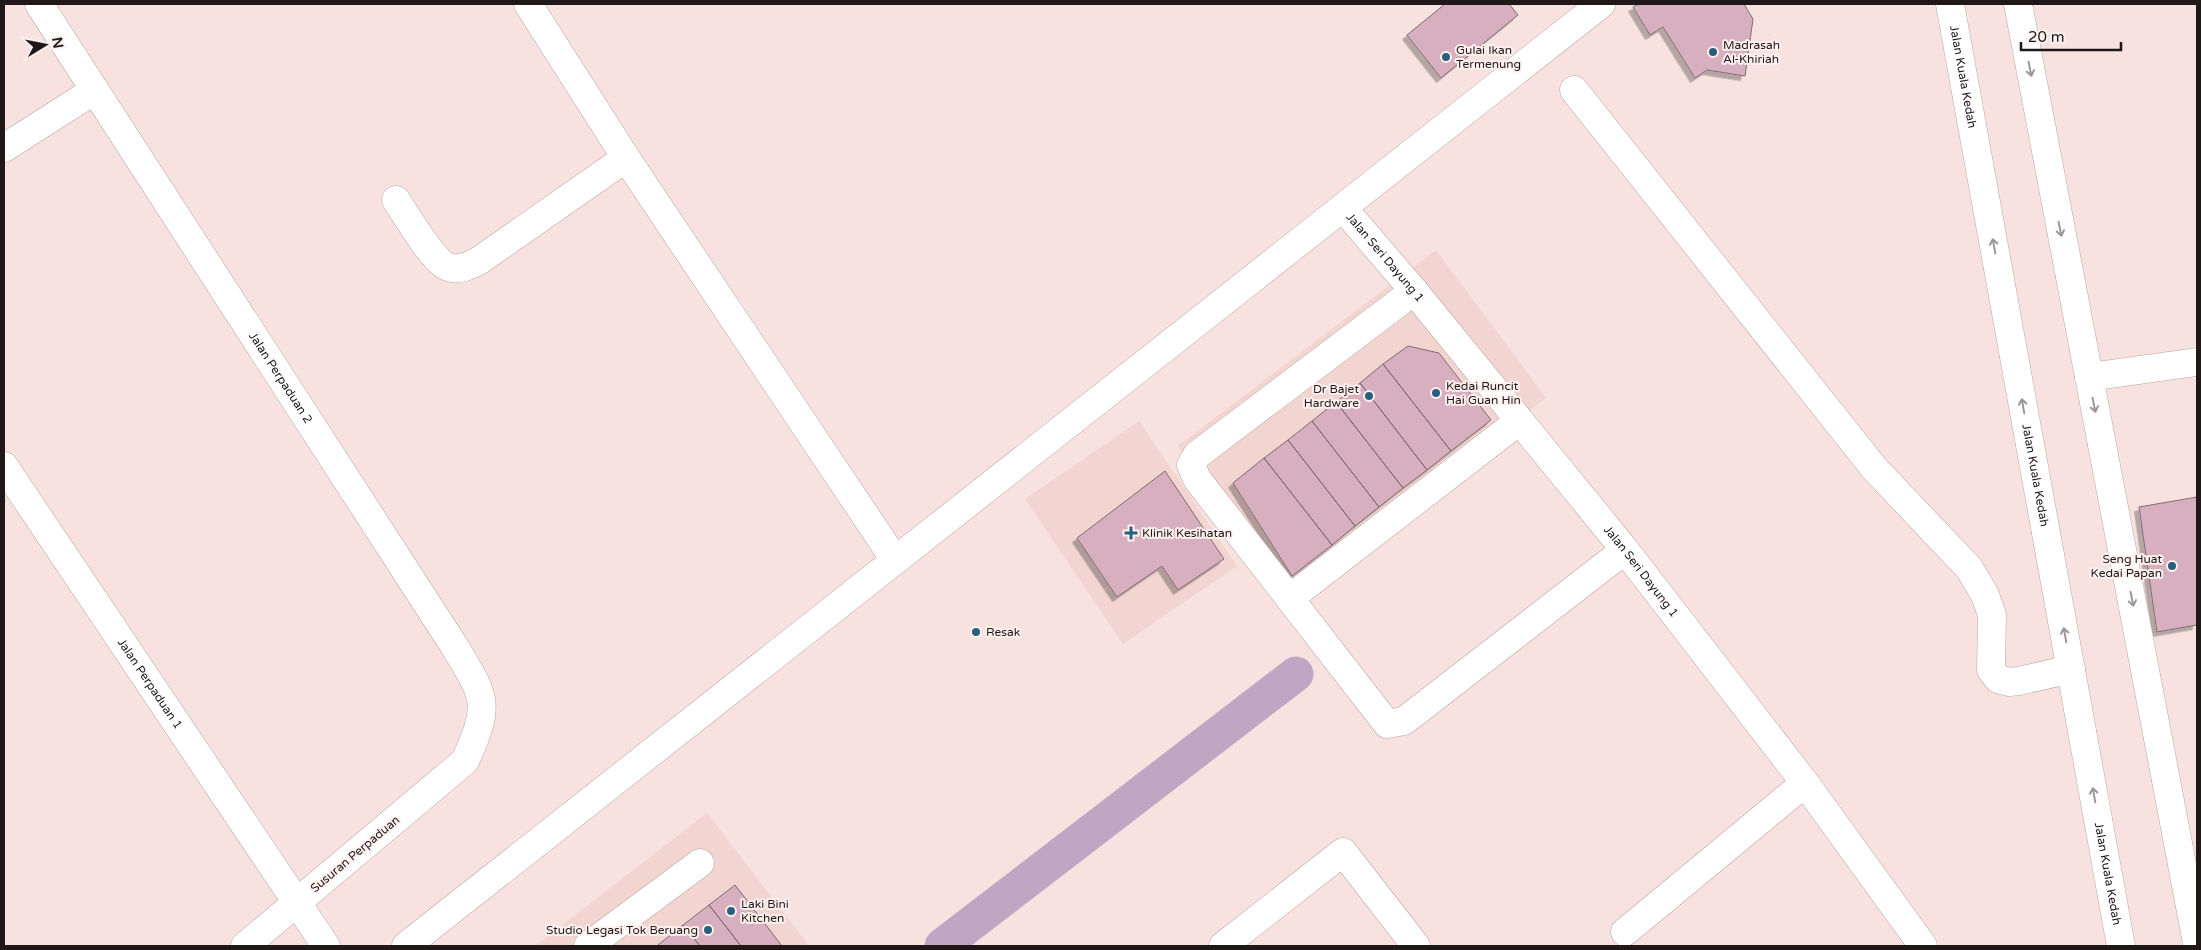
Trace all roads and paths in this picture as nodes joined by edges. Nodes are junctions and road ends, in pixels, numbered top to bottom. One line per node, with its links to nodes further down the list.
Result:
1 (40, 4): 6 (street, Jalan Perpaduan 2)
2 (528, 4): 9 (street)
3 (1950, 4): 20 (street, Jalan Kuala Kedah, one-way to 3)
4 (2018, 4): 14 (street, one-way to 14)
5 (1589, 7): 11 (street)
6 (95, 90): 8 (street); 21 (street, Jalan Perpaduan 2)
7 (1574, 90): 20 (street)
8 (4, 148)
9 (626, 158): 10 (street); 18 (street)
10 (396, 200)
11 (1343, 208): 12 (street, Jalan Seri Dayung 1); 18 (street)
12 (1414, 291): 15 (street, Jalan Seri Dayung 1); 19 (street)
13 (2197, 362): 14 (street)
14 (2089, 376): 26 (street, one-way to 26)
15 (1519, 421): 17 (street, Jalan Seri Dayung 1); 19 (street)
16 (4, 466): 24 (street, Jalan Perpaduan 1)
17 (1625, 550): 19 (street); 22 (street, Jalan Seri Dayung 1)
18 (896, 560): 29 (street)
19 (1290, 598)
20 (2071, 669): 34 (street, Jalan Kuala Kedah, one-way to 20)
21 (465, 761): 24 (street, Susuran Perpaduan)
22 (1805, 784): 25 (street); 33 (street, Jalan Seri Dayung 1)
23 (700, 863): 30 (street)
24 (297, 903): 27 (street, Susuran Perpaduan); 28 (street, Jalan Perpaduan 1)
25 (1626, 932)
26 (2197, 943)
27 (245, 946)
28 (326, 946)
29 (406, 946)
30 (588, 946)
31 (1223, 946): 32 (street)
32 (1416, 946)
33 (1923, 946)
34 (2121, 946)

